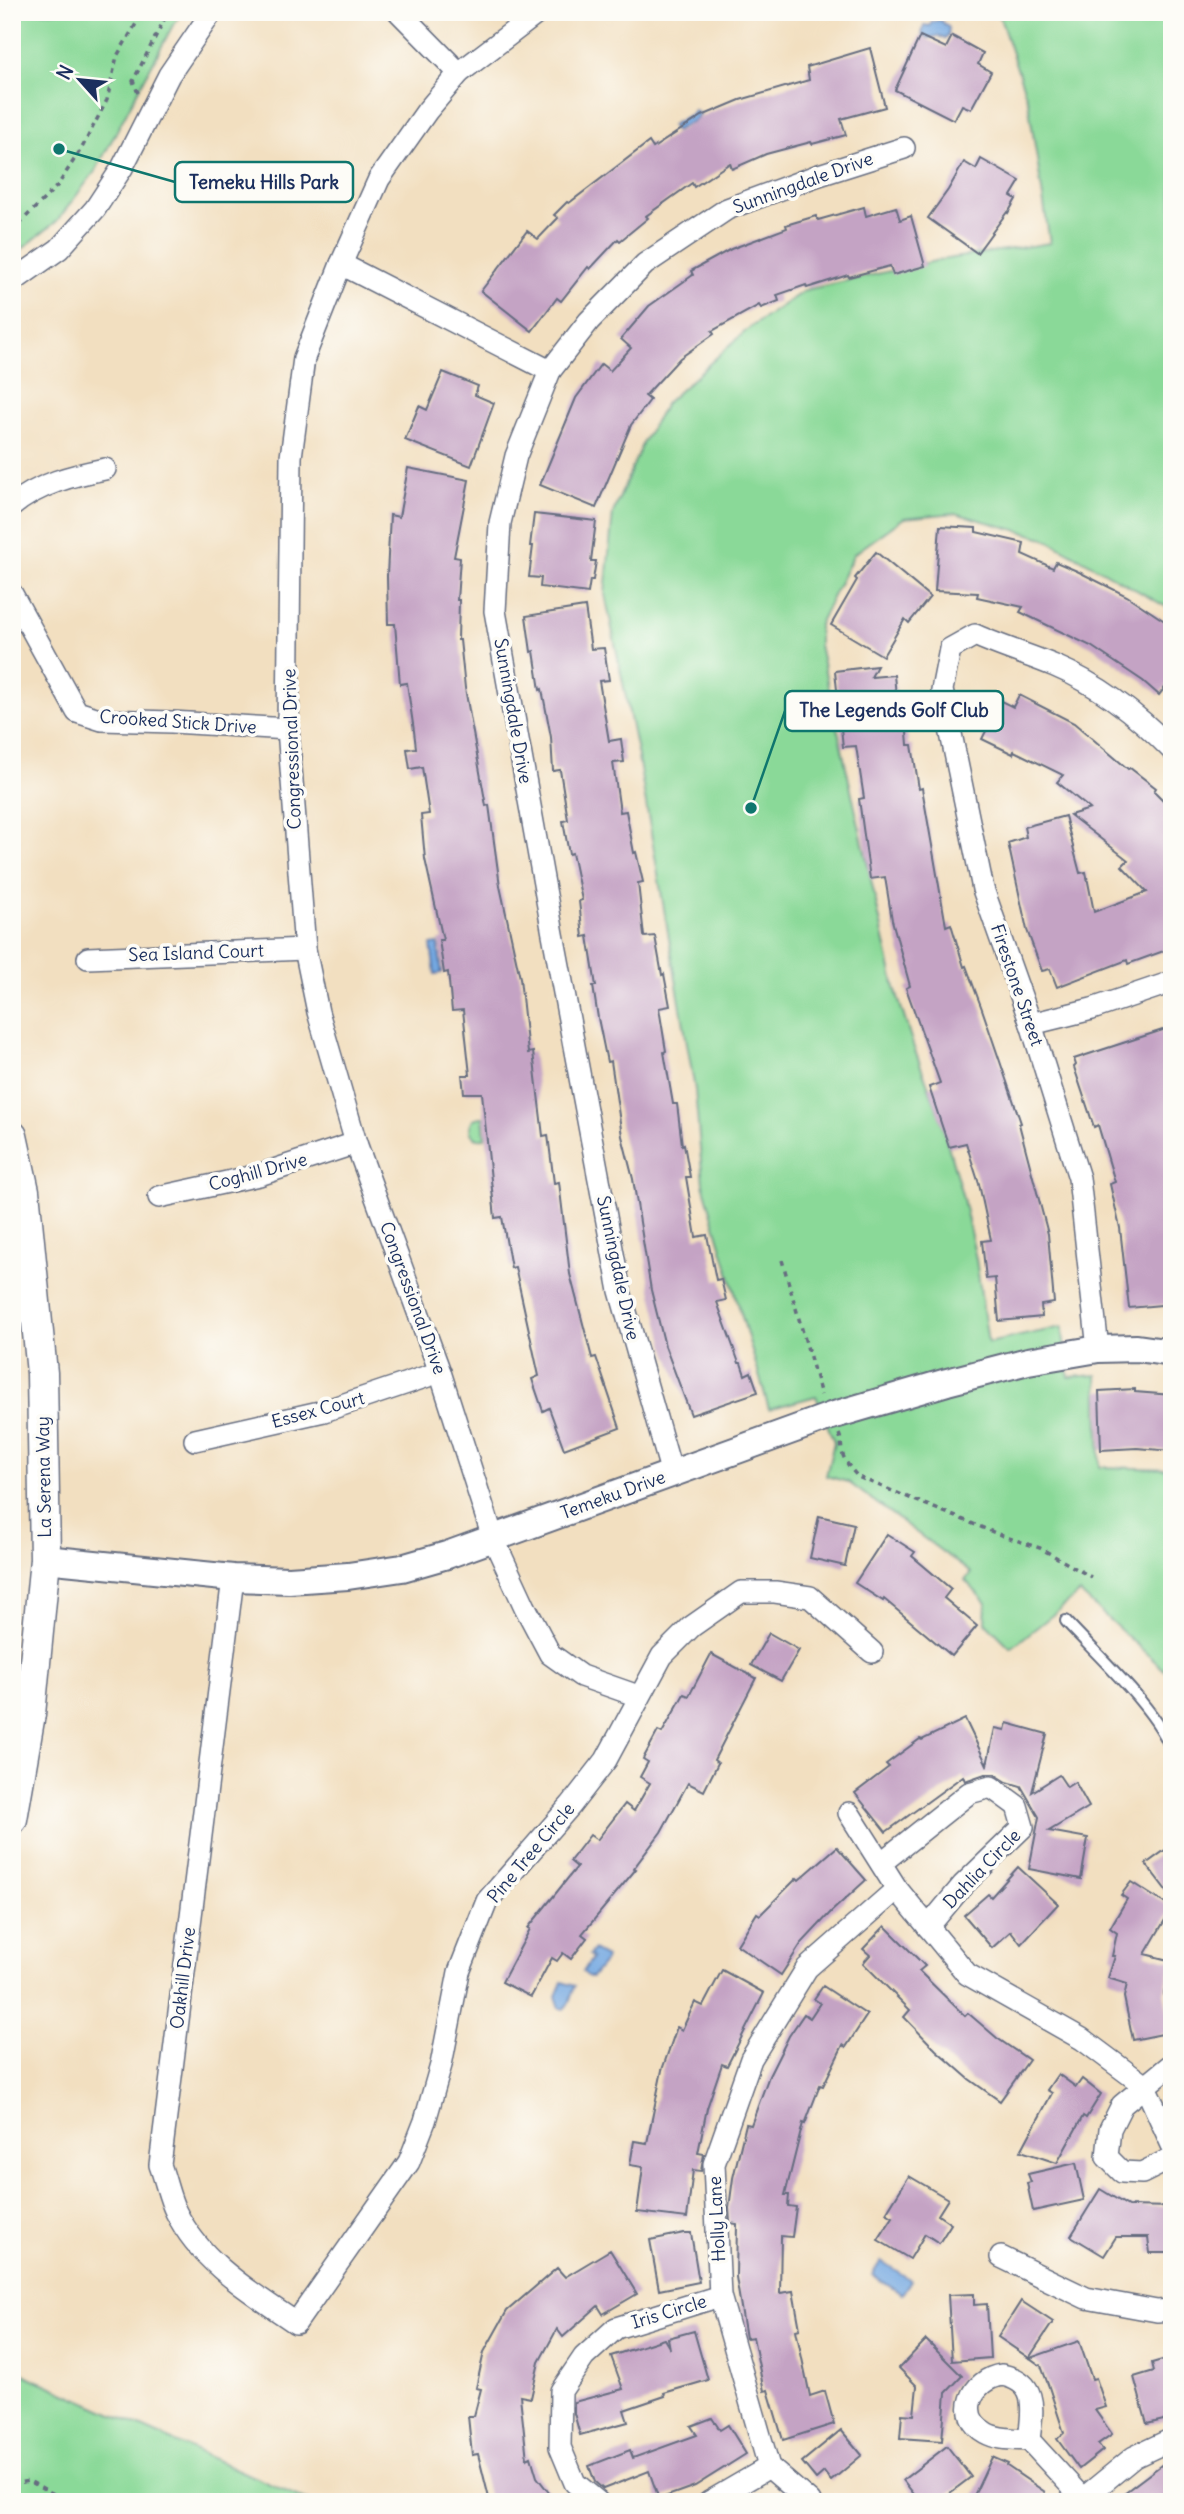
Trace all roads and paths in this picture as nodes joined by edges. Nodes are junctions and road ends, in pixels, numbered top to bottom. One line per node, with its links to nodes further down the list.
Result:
1 (143, 12): 9 (path)
2 (168, 12): 7 (path)
3 (212, 12): 11 (street)
4 (399, 12): 6 (street)
5 (539, 12): 6 (street, Congressional Drive)
6 (459, 73): 10 (street, Congressional Drive)
7 (138, 93)
8 (904, 148): 12 (street, Sunningdale Drive)
9 (12, 231)
10 (341, 264): 12 (street); 16 (street, Congressional Drive)
11 (12, 282)
12 (550, 371): 31 (street, Sunningdale Drive)
13 (105, 469): 14 (street)
14 (12, 506)
15 (12, 594): 16 (street, Crooked Stick Drive)
16 (288, 730): 18 (street, Congressional Drive)
17 (1172, 750): 21 (street, Firestone Street)
18 (304, 949): 19 (street, Sea Island Court); 23 (street, Congressional Drive)
19 (88, 958)
20 (1172, 982): 21 (street)
21 (1031, 1024): 26 (street, Firestone Street)
22 (12, 1136): 33 (main road, La Serena Way)
23 (356, 1143): 24 (street, Coghill Drive); 28 (street, Congressional Drive)
24 (159, 1197)
25 (782, 1260): 29 (path)
26 (1098, 1349): 27 (street, Temeku Drive); 29 (street, Temeku Drive)
27 (1172, 1353)
28 (440, 1372): 30 (street, Essex Court); 32 (street, Congressional Drive)
29 (831, 1416): 31 (street, Temeku Drive); 34 (path)
30 (195, 1440)
31 (672, 1474): 32 (street, Temeku Drive)
32 (493, 1538): 35 (street, Temeku Drive); 38 (street, Congressional Drive)
33 (45, 1559): 35 (street, Temeku Drive); 41 (main road, La Serena Way)
34 (1091, 1577)
35 (233, 1578): 52 (street, Oakhill Drive)
36 (1066, 1621): 39 (lane)
37 (872, 1652): 38 (street, Pine Tree Circle)
38 (638, 1696): 52 (street, Pine Tree Circle)
39 (1172, 1752)
40 (849, 1813): 42 (street)
41 (12, 1819)
42 (881, 1863): 43 (street); 44 (street, Dahlia Circle)
43 (897, 1889): 44 (street); 50 (street, Holly Lane)
44 (928, 1927): 46 (street)
45 (1172, 2064): 46 (street)
46 (1145, 2086): 47 (street); 48 (street)
47 (1172, 2145)
48 (1172, 2158)
49 (1001, 2257): 51 (street)
50 (720, 2296): 55 (street, Holly Lane); 59 (street, Iris Circle)
51 (1172, 2310)
52 (296, 2323)
53 (1172, 2439): 57 (street)
54 (1029, 2440): 57 (street)
55 (769, 2468): 60 (street); 61 (street)
56 (12, 2484): 58 (path)
57 (1081, 2501)
58 (69, 2502)
59 (598, 2502)
60 (709, 2502)
61 (810, 2502)

